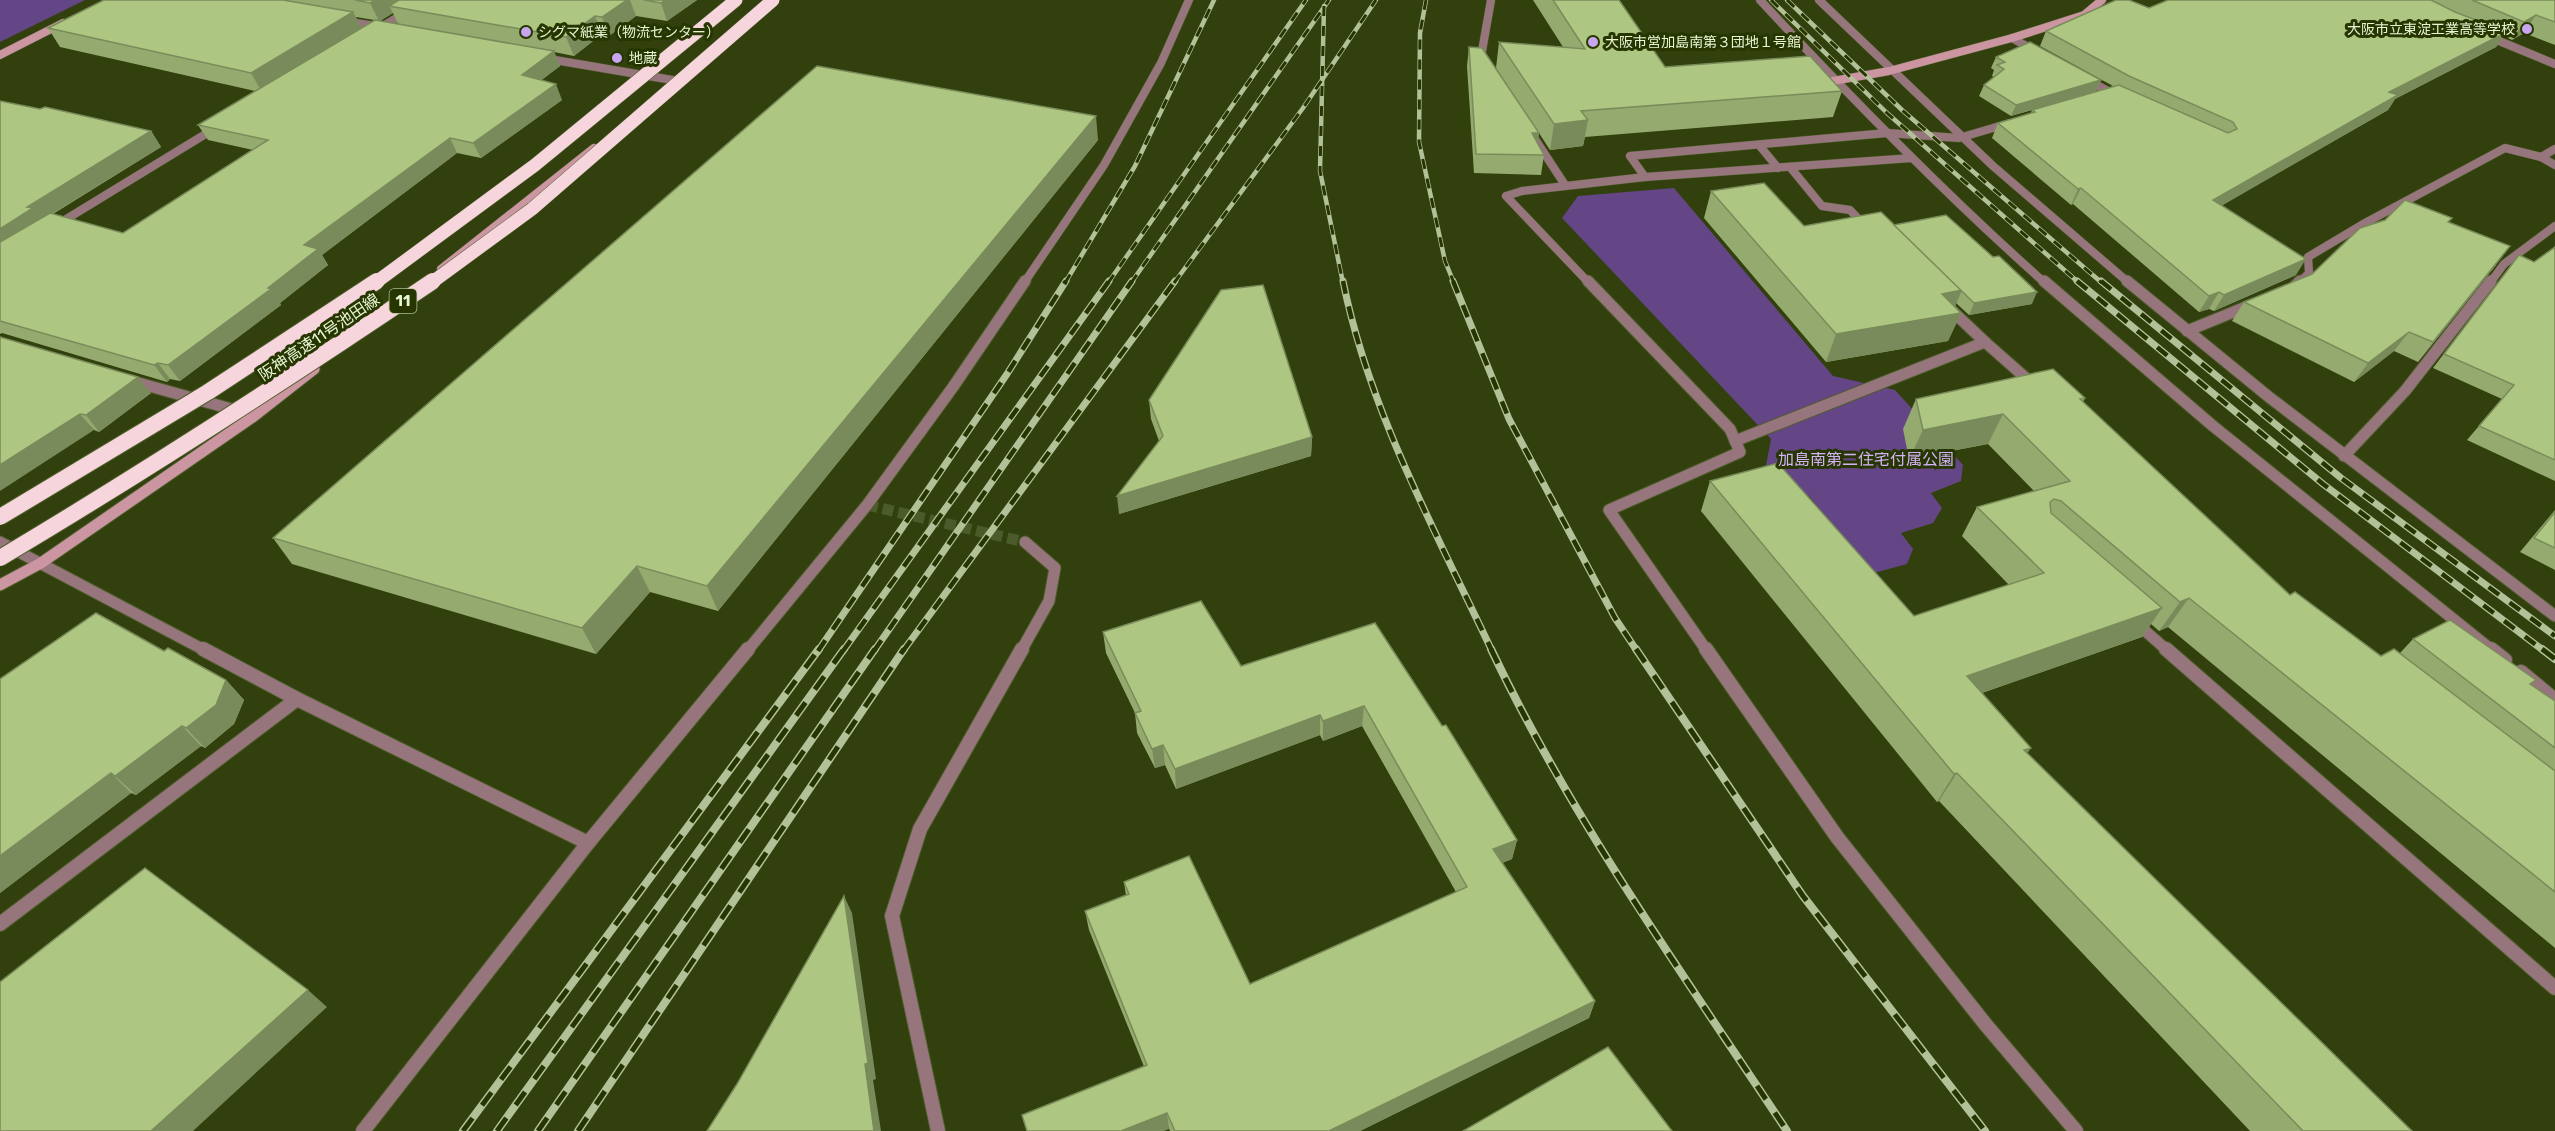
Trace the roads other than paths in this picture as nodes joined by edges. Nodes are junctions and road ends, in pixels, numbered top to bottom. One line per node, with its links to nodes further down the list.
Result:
1 (426, 0): 12 (street)
2 (736, 0): 55 (highway, 阪神高速11号池田線 / 11, bridge)
3 (773, 0): 58 (highway, 阪神高速11号池田線 / 11, bridge)
4 (781, 0): 24 (street)
5 (1189, 0): 65 (street)
6 (1491, 0): 21 (street)
7 (1760, 0): 25 (street)
8 (1819, 0): 22 (street)
9 (2102, 0): 15 (street)
10 (70, 20): 17 (street)
11 (337, 20): 12 (street)
12 (381, 27): 13 (street); 16 (street)
13 (393, 30)
14 (2480, 34): 20 (street)
15 (2012, 38): 18 (street); 22 (street)
16 (362, 39)
17 (0, 55)
18 (2042, 55)
19 (533, 56): 24 (street)
20 (2555, 64)
21 (1488, 67)
22 (1889, 71): 25 (street); 33 (street)
23 (2073, 71): 26 (street)
24 (678, 81): 52 (street)
25 (1833, 81): 32 (street)
26 (2113, 93): 27 (street); 28 (street)
27 (2102, 97)
28 (2129, 101)
29 (2025, 119): 33 (street)
30 (223, 124): 43 (street)
31 (1527, 126): 41 (street)
32 (1887, 134): 33 (street); 34 (street); 37 (street)
33 (1959, 138): 48 (street)
34 (1759, 145): 39 (street); 40 (street)
35 (2555, 149): 36 (street)
36 (2541, 157): 38 (street); 45 (street)
37 (1912, 158): 39 (street); 64 (street)
38 (2555, 165)
39 (1784, 168): 40 (street); 44 (street)
40 (1645, 177): 41 (street)
41 (1565, 185): 53 (street)
42 (2555, 226): 54 (street)
43 (51, 228)
44 (1876, 237)
45 (2285, 290)
46 (2263, 299): 48 (street)
47 (1943, 302): 49 (street)
48 (2187, 331): 54 (street)
49 (1985, 342): 51 (street); 53 (street)
50 (120, 378): 52 (street)
51 (2048, 397)
52 (254, 416): 59 (street)
53 (1735, 441): 70 (street)
54 (2344, 456): 62 (street)
55 (0, 517)
56 (0, 542): 59 (street)
57 (1025, 542): 69 (street)
58 (0, 558)
59 (41, 563): 60 (street); 63 (street)
60 (0, 585)
61 (2127, 614): 67 (street)
62 (2555, 616)
63 (297, 699): 65 (street); 66 (street)
64 (2555, 700)
65 (588, 843): 68 (street)
66 (0, 924)
67 (2555, 988)
68 (363, 1131)
69 (938, 1131)
70 (2076, 1131)

